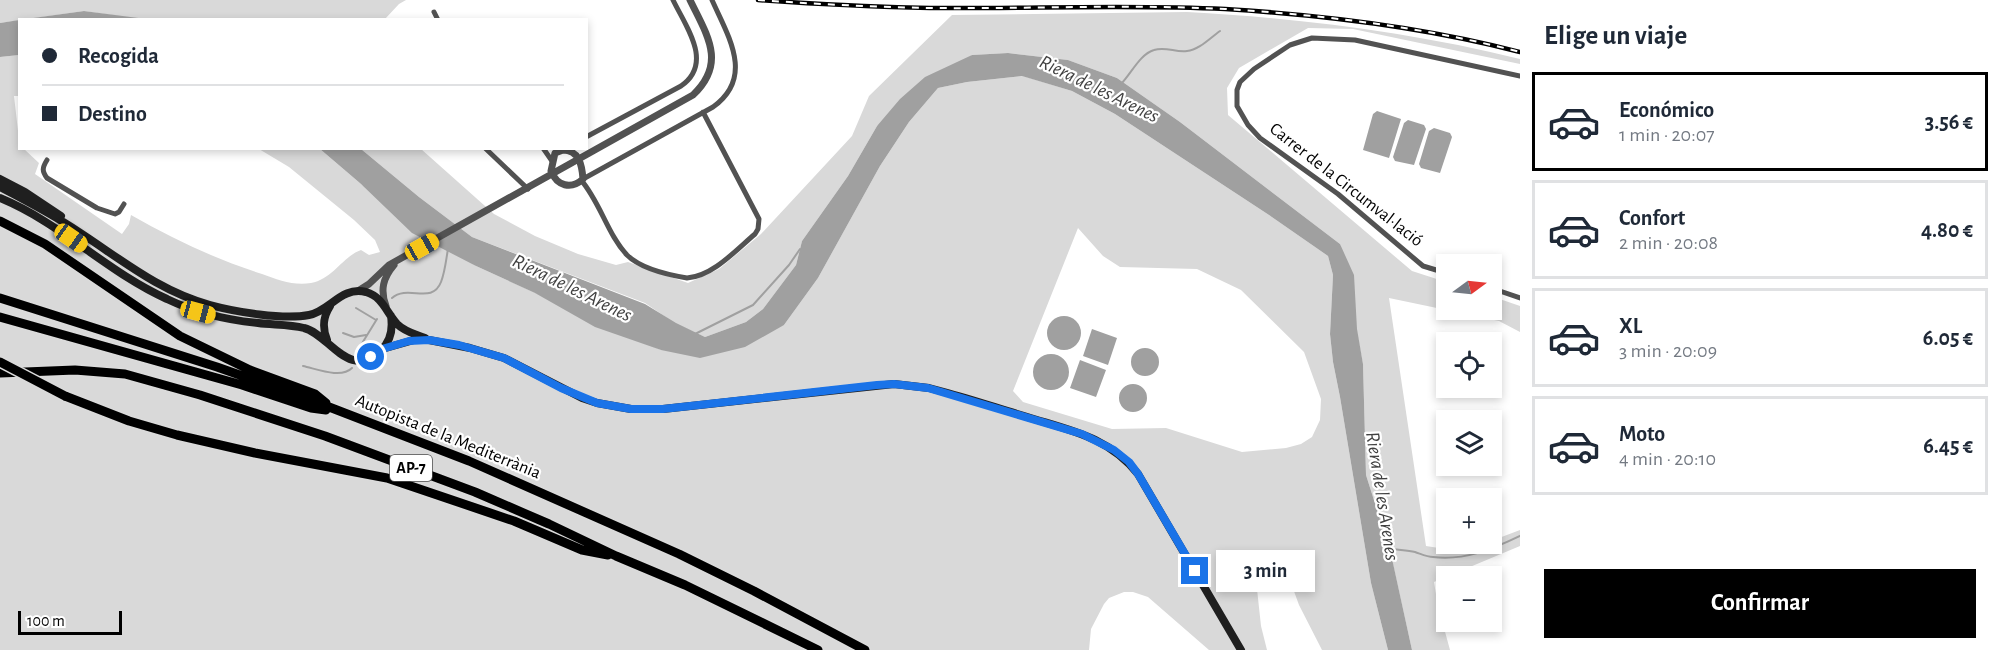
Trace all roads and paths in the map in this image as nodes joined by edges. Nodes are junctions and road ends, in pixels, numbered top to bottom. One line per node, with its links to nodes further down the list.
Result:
1 (673, 0): 8 (street)
2 (690, 0): 14 (street)
3 (712, 0): 7 (street)
4 (434, 12): 5 (street)
5 (437, 18)
6 (1520, 76): 28 (street, Carrer de la Circumval·lació)
7 (703, 112): 17 (street); 20 (street)
8 (588, 136)
9 (488, 150): 22 (street)
10 (545, 150): 15 (street)
11 (561, 150): 12 (street); 15 (street)
12 (575, 151): 14 (street)
13 (47, 160): 24 (street)
14 (580, 160): 16 (street); 18 (street)
15 (552, 161): 18 (street)
16 (582, 169): 17 (street); 20 (street)
17 (594, 171): 20 (street)
18 (553, 175): 20 (street); 22 (street)
19 (0, 179): 26 (main road)
20 (582, 179)
21 (0, 187): 26 (main road)
22 (528, 189): 27 (street)
23 (0, 198): 37 (main road)
24 (124, 204)
25 (0, 221): 43 (highway)
26 (78, 231): 33 (main road)
27 (400, 260): 29 (street); 34 (street)
28 (1436, 270)
29 (358, 291): 33 (main road); 34 (main road)
30 (1502, 292): 32 (street)
31 (0, 298): 43 (highway, Autopista de la Mediterrània / AP-7)
32 (1520, 298)
33 (335, 300): 37 (main road)
34 (388, 310): 36 (main road); 38 (main road)
35 (0, 317): 44 (highway)
36 (429, 340): 38 (main road); 48 (main road)
37 (329, 344): 38 (main road)
38 (382, 349)
39 (0, 362): 45 (highway, bridge)
40 (0, 373): 41 (highway, AP-7)
41 (25, 373): 42 (highway); 45 (highway, AP-7)
42 (0, 381)
43 (330, 407): 44 (highway, Autopista de la Mediterrània / AP-7)
44 (344, 413): 47 (highway, Autopista de la Mediterrània / AP-7)
45 (616, 556): 46 (highway, AP-7)
46 (818, 650)
47 (865, 650)
48 (1241, 650)

